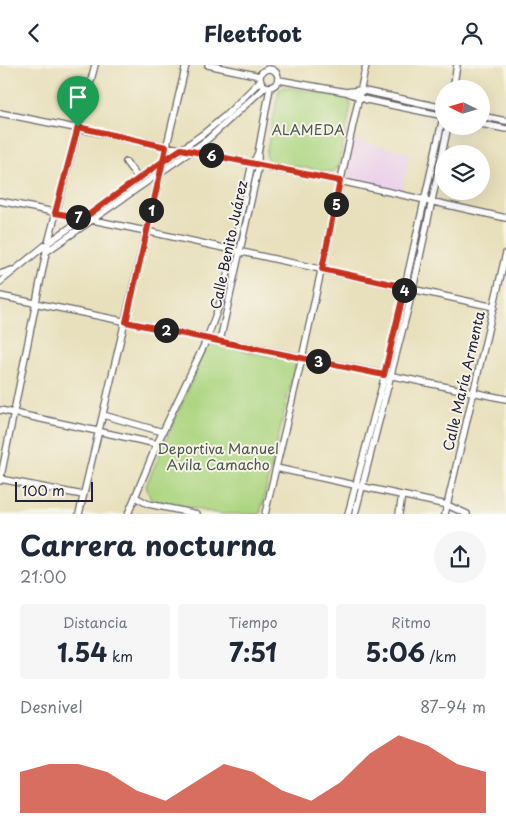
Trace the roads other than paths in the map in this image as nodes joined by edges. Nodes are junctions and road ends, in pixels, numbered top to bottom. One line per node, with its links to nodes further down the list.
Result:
1 (95, 65): 21 (street)
2 (186, 65): 25 (street)
3 (208, 65): 9 (street)
4 (280, 65): 8 (street)
5 (366, 65): 12 (street)
6 (457, 65): 10 (street)
7 (268, 67): 8 (street); 9 (street)
8 (278, 77): 11 (street); 13 (street)
9 (260, 78): 11 (street); 26 (street)
10 (454, 80)
11 (268, 87): 27 (street); 30 (street, Calle Benito Juárez)
12 (360, 90): 13 (street); 14 (street); 15 (street)
13 (346, 92): 14 (street)
14 (358, 97): 17 (street); 33 (street)
15 (435, 106)
16 (0, 113): 21 (street)
17 (435, 113)
18 (490, 118): 19 (street)
19 (506, 121)
20 (490, 126): 22 (street)
21 (78, 127): 25 (street); 36 (street)
22 (506, 129)
23 (441, 135): 35 (street)
24 (446, 135): 35 (street)
25 (166, 147): 26 (street); 28 (street)
26 (181, 149): 27 (street); 28 (street)
27 (191, 151): 30 (street); 31 (street)
28 (163, 161): 31 (street); 32 (street)
29 (126, 162): 32 (street)
30 (255, 164): 33 (street); 42 (street, Calle Benito Juárez); 44 (street, Calle Benito Juárez)
31 (160, 171): 39 (street); 40 (street)
32 (138, 178): 37 (street)
33 (340, 181): 35 (street); 48 (street)
34 (0, 201): 36 (street)
35 (429, 201): 38 (street); 51 (street); 52 (street)
36 (55, 213): 37 (street); 41 (street)
37 (84, 218): 39 (street); 41 (street)
38 (506, 218)
39 (93, 220): 40 (street); 43 (street)
40 (146, 231): 42 (street); 56 (street)
41 (48, 243): 43 (street); 46 (street)
42 (233, 250): 44 (street); 57 (street, Calle Benito Juárez)
43 (46, 252): 46 (street); 54 (street)
44 (240, 252): 48 (street); 58 (street, Calle Benito Juárez)
45 (506, 253): 55 (street, Calle María Armenta)
46 (32, 257): 47 (street)
47 (16, 269): 49 (street); 50 (street)
48 (322, 269): 51 (street); 59 (street)
49 (0, 274)
50 (0, 282)
51 (405, 287): 52 (street); 60 (street)
52 (413, 289): 55 (street); 60 (street)
53 (0, 296): 54 (street)
54 (35, 304): 56 (street); 64 (street)
55 (494, 307): 61 (street, Calle María Armenta)
56 (126, 322): 57 (street); 65 (street)
57 (206, 339): 58 (street); 67 (street, Calle Benito Juárez)
58 (220, 341): 59 (street)
59 (302, 358): 60 (street); 70 (street)
60 (388, 376): 61 (street); 72 (street)
61 (475, 394): 62 (street); 76 (street, Calle María Armenta)
62 (506, 399)
63 (0, 410): 64 (street)
64 (14, 413): 66 (street); 69 (street)
65 (102, 415): 66 (street); 67 (street)
66 (98, 432): 68 (street); 73 (street)
67 (163, 432): 68 (street, Calle Benito Juárez)
68 (157, 444): 75 (street, Calle Benito Juárez)
69 (2, 463): 71 (street)
70 (276, 467): 72 (street); 80 (street)
71 (0, 480): 73 (street)
72 (357, 486): 74 (street); 81 (street); 82 (street)
73 (83, 495): 77 (street)
74 (402, 495): 76 (street); 83 (street)
75 (135, 497): 78 (street, Calle Benito Juárez); 79 (street)
76 (447, 505): 84 (street, Calle María Armenta); 85 (street)
77 (79, 514)
78 (128, 514)
79 (196, 514)
80 (265, 514)
81 (348, 514)
82 (355, 514)
83 (399, 514)
84 (445, 514)
85 (467, 514)

